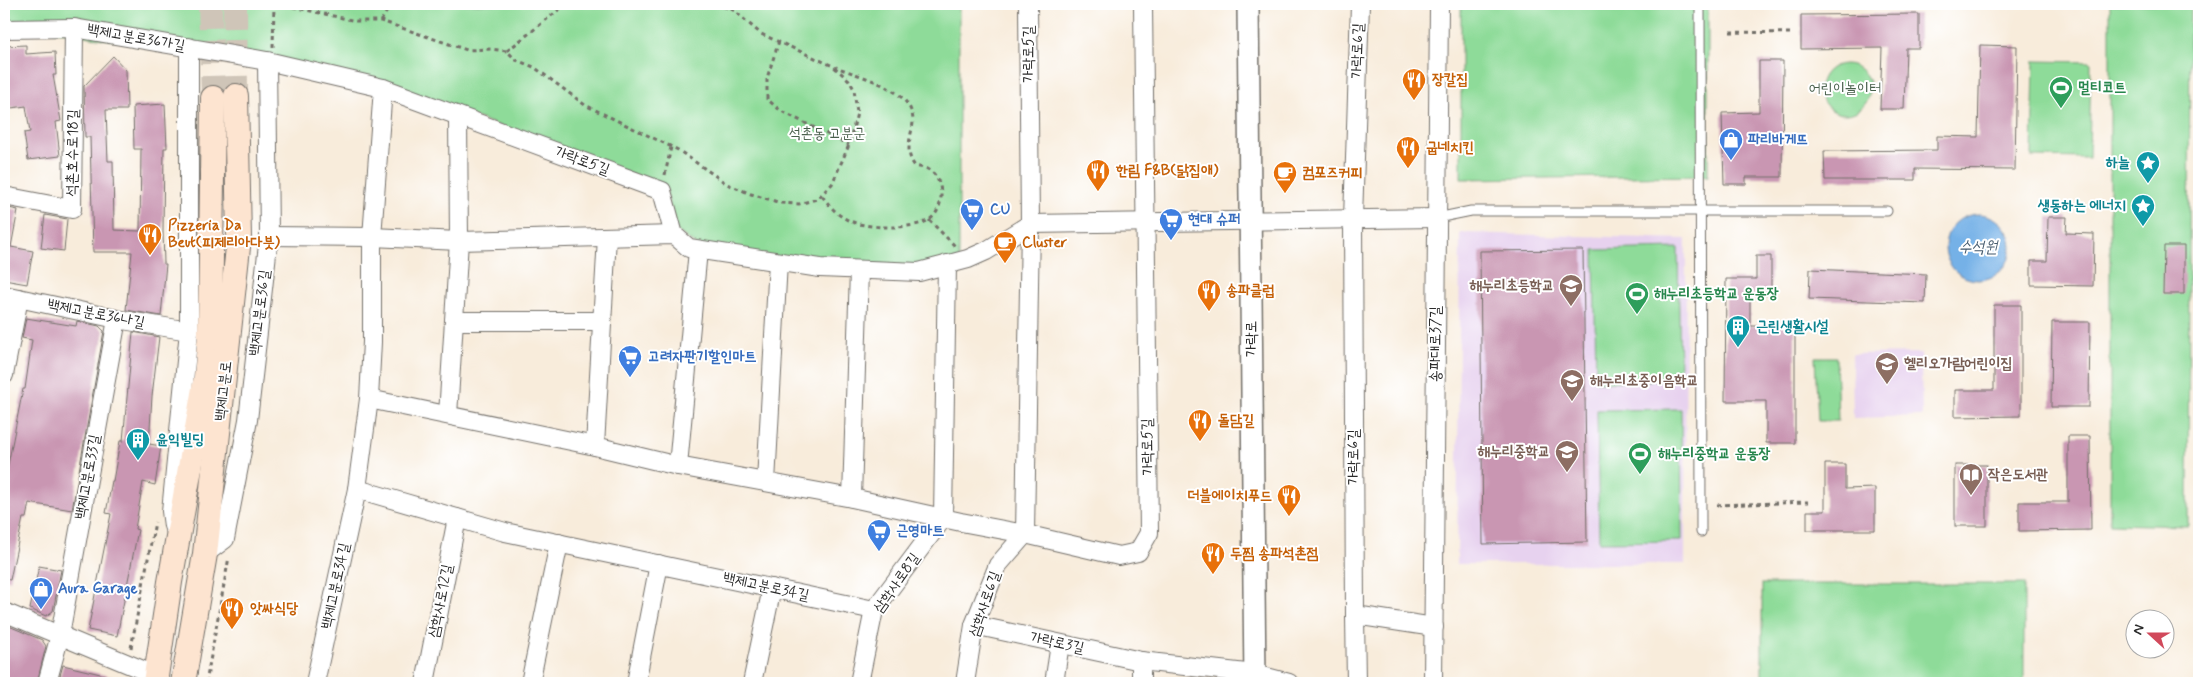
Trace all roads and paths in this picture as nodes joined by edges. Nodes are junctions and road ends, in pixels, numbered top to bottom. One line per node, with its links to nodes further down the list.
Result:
1 (269, 4): 11 (path)
2 (391, 4): 12 (path)
3 (566, 4): 19 (path)
4 (713, 4): 17 (path)
5 (1028, 4): 38 (street, 가락로5길)
6 (1143, 4): 37 (street, 가락로5길)
7 (1248, 4): 36 (street, 가락로)
8 (1360, 4): 34 (street, 가락로6길)
9 (1439, 4): 33 (street, 송파대로37길)
10 (1700, 4): 31 (lane)
11 (274, 5): 12 (path); 20 (path)
12 (380, 21): 19 (path)
13 (74, 28): 14 (street, 백제고분로36가길); 18 (street, 백제고분로36가길); 29 (street, 석촌호수로18길)
14 (4, 29)
15 (1730, 32): 16 (path)
16 (1792, 33)
17 (779, 41): 21 (path); 26 (path)
18 (189, 47): 20 (street, 백제고분로36가길); 53 (street)
19 (508, 51): 27 (path)
20 (270, 61): 22 (street, 가락로5길); 40 (street, 백제고분로36길)
21 (833, 66): 26 (path); 35 (path)
22 (383, 88): 25 (street, 가락로5길); 41 (street)
23 (236, 96): 71 (main road, 백제고분로)
24 (213, 98): 70 (main road, 백제고분로)
25 (458, 116): 28 (street, 가락로5길); 43 (street)
26 (849, 145): 30 (path)
27 (671, 147): 28 (path); 30 (path)
28 (662, 190): 39 (street)
29 (4, 196)
30 (822, 196): 35 (path)
31 (1700, 211): 32 (lane); 33 (lane); 67 (lane)
32 (1886, 211)
33 (1438, 218): 34 (street); 78 (street, 송파대로37길)
34 (1353, 219): 36 (street); 76 (street, 가락로6길)
35 (929, 220): 45 (path)
36 (1251, 220): 37 (street); 83 (street, 가락로)
37 (1145, 222): 38 (street); 68 (street, 가락로5길)
38 (1030, 224): 45 (street); 68 (street, 가락로5길)
39 (674, 235): 42 (street); 44 (street)
40 (269, 236): 41 (street); 71 (street, 백제고분로36길)
41 (372, 237): 43 (street); 55 (street)
42 (607, 237): 43 (street); 52 (street)
43 (459, 241): 51 (street)
44 (698, 250): 46 (street); 58 (street)
45 (968, 259): 47 (street)
46 (778, 262): 48 (street); 59 (street)
47 (947, 264): 48 (street); 66 (street)
48 (859, 270): 61 (street)
49 (11, 297): 50 (street, 백제고분로36나길); 54 (street)
50 (117, 319): 53 (street, 백제고분로36나길); 79 (street, 백제고분로33길)
51 (454, 321): 52 (street); 56 (street)
52 (602, 321): 57 (street)
53 (189, 331): 70 (street)
54 (4, 375)
55 (369, 399): 56 (street, 가락로5길); 60 (street, 백제고분로34길)
56 (448, 415): 57 (street, 가락로5길)
57 (595, 446): 58 (street, 가락로5길)
58 (678, 466): 59 (street, 가락로5길)
59 (766, 482): 61 (street, 가락로5길)
60 (357, 489): 65 (street, 백제고분로34길); 87 (street, 백제고분로34길)
61 (852, 498): 66 (street, 가락로5길)
62 (1808, 502): 63 (path)
63 (1717, 505)
64 (156, 518): 82 (path)
65 (457, 518): 69 (street, 백제고분로34길); 88 (street, 삼학사로12길)
66 (943, 518): 68 (street, 가락로5길); 74 (street, 삼학사로8길)
67 (1701, 532)
68 (1025, 534): 77 (street, 삼학사로6길)
69 (559, 544): 72 (street, 백제고분로34길); 89 (street)
70 (176, 546): 84 (main road, 백제고분로)
71 (205, 554): 86 (main road, 백제고분로)
72 (659, 564): 73 (street, 백제고분로34길); 90 (street)
73 (772, 588): 74 (street, 백제고분로34길); 91 (street)
74 (874, 610): 92 (street, 삼학사로8길)
75 (4, 612): 79 (street)
76 (1355, 615): 78 (street); 97 (street, 가락로6길)
77 (974, 625): 80 (street, 가락로3길); 93 (street, 삼학사로6길)
78 (1434, 627): 98 (street, 송파대로37길)
79 (60, 635): 82 (street); 85 (street, 백제고분로33길)
80 (1060, 644): 81 (street, 가락로3길); 94 (street)
81 (1141, 661): 83 (street, 가락로3길); 95 (street)
82 (128, 664): 84 (street)
83 (1255, 679): 96 (street)
84 (156, 680)
85 (47, 683)
86 (183, 683)
87 (315, 683)
88 (425, 683)
89 (530, 683)
90 (636, 683)
91 (752, 683)
92 (859, 683)
93 (965, 683)
94 (1054, 683)
95 (1141, 683)
96 (1289, 683)
97 (1356, 683)
98 (1433, 683)

